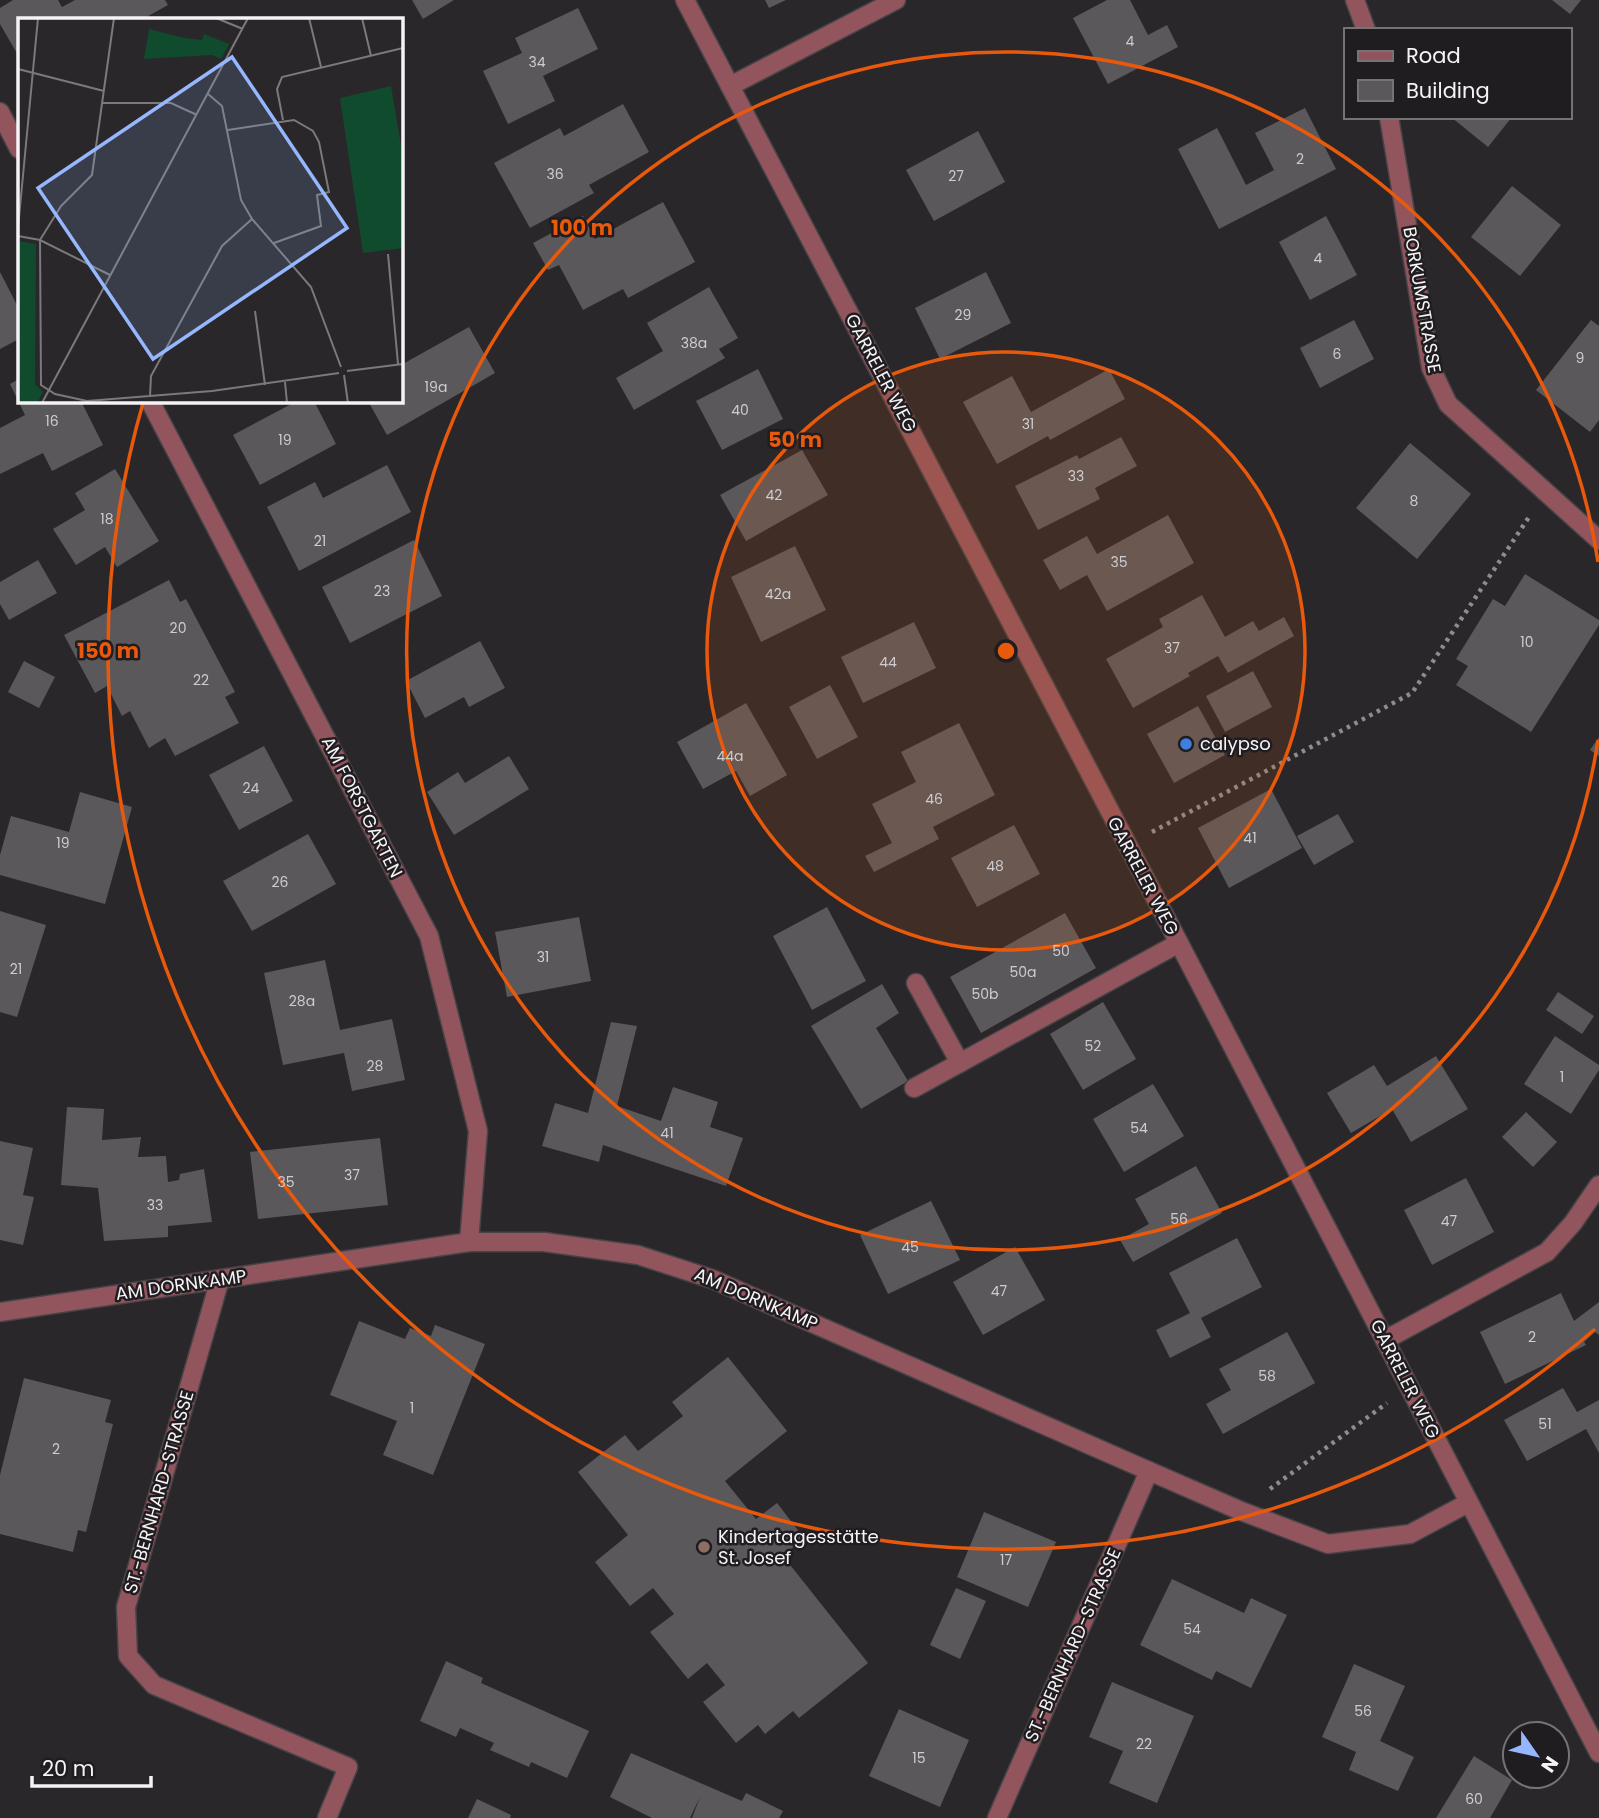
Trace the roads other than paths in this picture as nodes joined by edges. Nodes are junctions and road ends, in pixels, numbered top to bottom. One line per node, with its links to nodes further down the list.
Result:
1 (685, 0): 5 (street, GARRELER WEG)
2 (896, 0): 5 (street)
3 (1355, 0): 4 (street)
4 (1365, 28)
5 (730, 86): 11 (street, GARRELER WEG)
6 (0, 112): 8 (street)
7 (1389, 119): 10 (street, BORKUMSTRASSE)
8 (18, 147)
9 (151, 402): 16 (street, AM FORSTGARTEN)
10 (1599, 540)
11 (1179, 943): 13 (street); 19 (street, GARRELER WEG)
12 (916, 983): 13 (street)
13 (960, 1063): 14 (street)
14 (914, 1088)
15 (1599, 1185): 19 (street)
16 (469, 1242): 17 (street, AM DORNKAMP); 20 (street, AM DORNKAMP)
17 (220, 1279): 18 (street, AM DORNKAMP); 23 (street, ST.-BERNHARD-STRASSE)
18 (0, 1312)
19 (1385, 1340): 21 (street, GARRELER WEG)
20 (1149, 1471): 21 (street, AM DORNKAMP); 24 (street, ST.-BERNHARD-STRASSE)
21 (1468, 1503): 22 (street, GARRELER WEG)
22 (1599, 1753)
23 (327, 1818)
24 (997, 1818)

